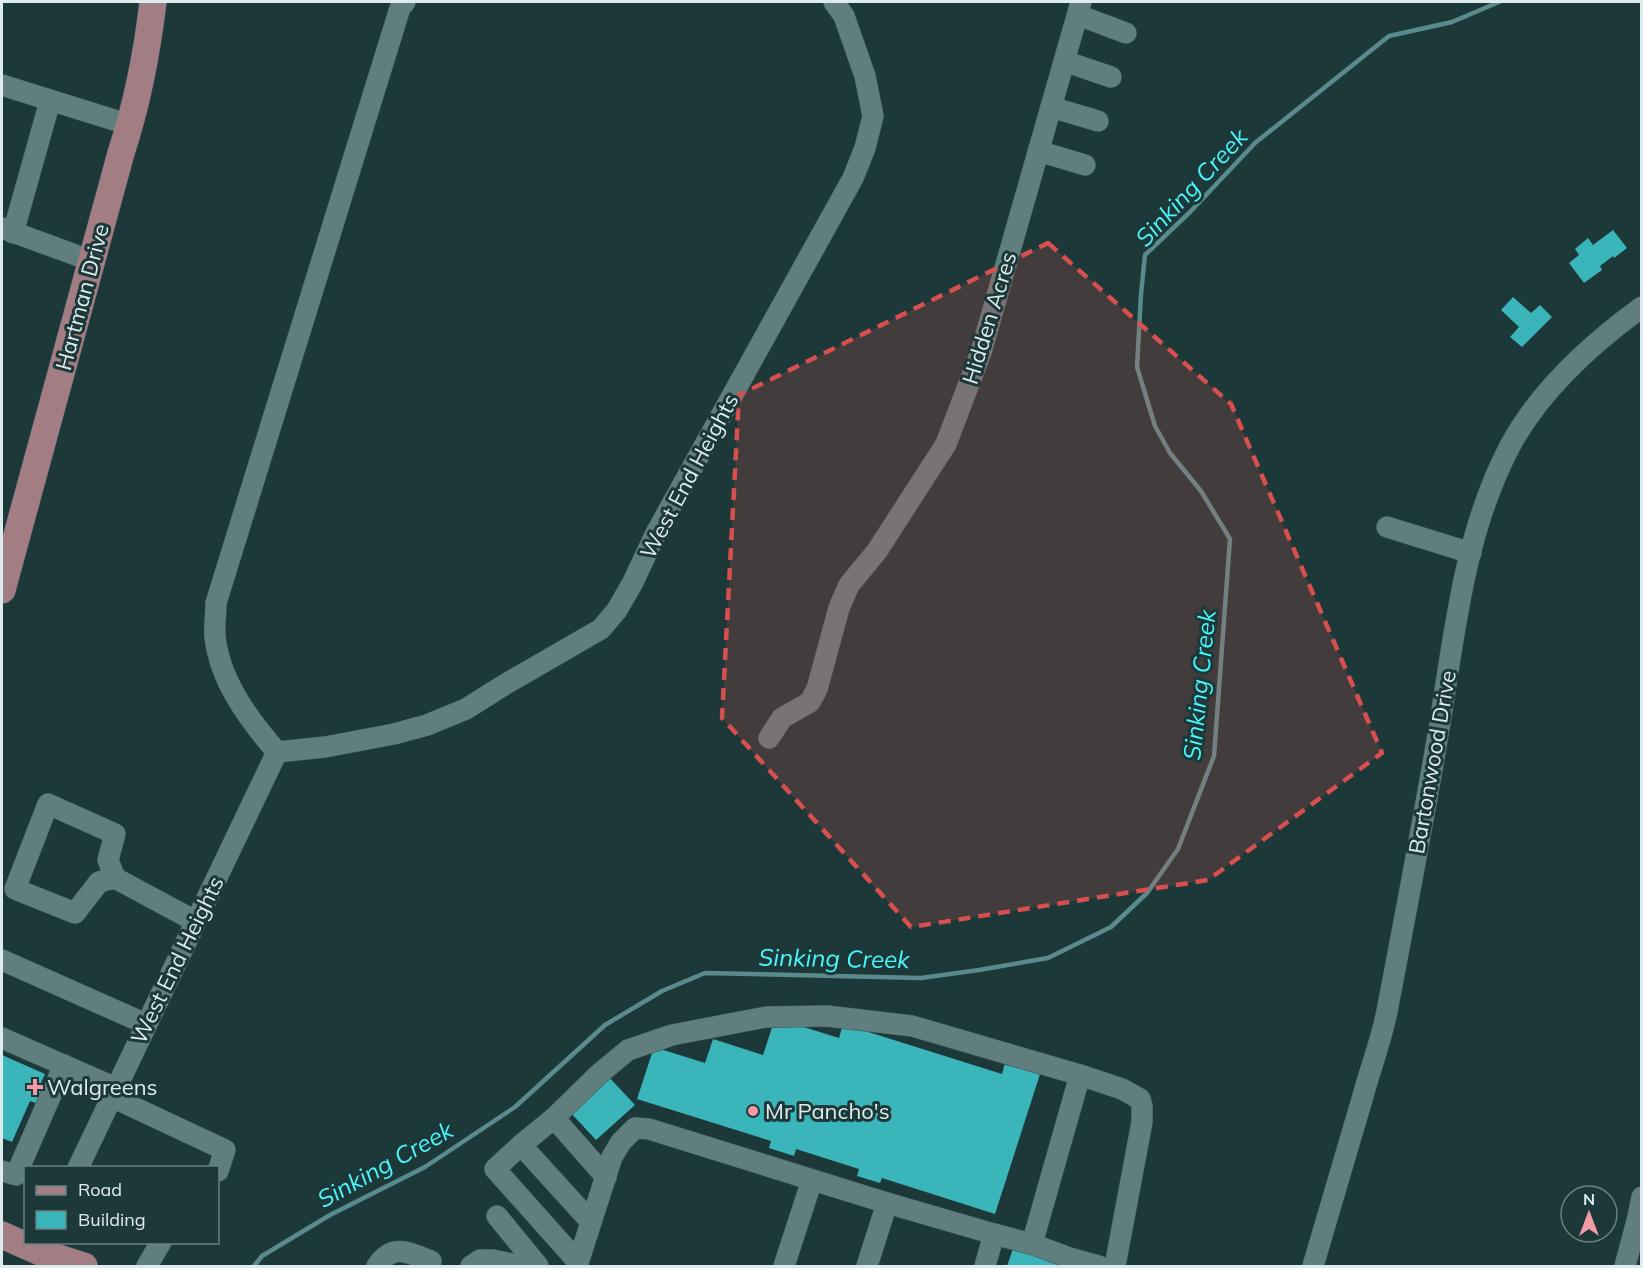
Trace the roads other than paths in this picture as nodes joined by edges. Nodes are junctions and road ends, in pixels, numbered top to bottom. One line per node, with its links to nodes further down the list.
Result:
1 (153, 2): 12 (main road, Hartman Drive)
2 (405, 2): 23 (street)
3 (834, 2): 23 (street, West End Heights)
4 (1079, 8): 5 (street); 6 (street, Hidden Acres)
5 (1126, 33)
6 (1064, 61): 7 (street); 10 (street, Hidden Acres)
7 (1111, 77)
8 (2, 85): 9 (street)
9 (50, 101): 12 (street); 15 (street)
10 (1051, 106): 11 (street); 13 (street, Hidden Acres)
11 (1098, 121)
12 (130, 125): 16 (main road, Hartman Drive)
13 (1038, 151): 14 (street); 22 (street, Hidden Acres)
14 (1085, 165)
15 (7, 231): 16 (street)
16 (92, 261): 20 (main road, Hartman Drive)
17 (1641, 307): 19 (street, Bartonwood Drive)
18 (1387, 527): 19 (street)
19 (1471, 553): 61 (street, Bartonwood Drive)
20 (6, 558): 21 (main road, Hartman Drive)
21 (2, 590)
22 (769, 738)
23 (278, 752): 25 (street, West End Heights)
24 (115, 878): 24 (street); 25 (street)
25 (195, 921): 27 (street, West End Heights)
26 (2, 960): 27 (street)
27 (147, 1024): 31 (street, West End Heights)
28 (2, 1038): 29 (street)
29 (64, 1065): 31 (street); 36 (street)
30 (1080, 1075): 32 (street); 46 (street); 60 (street)
31 (114, 1092): 34 (street, West End Heights); 35 (street)
32 (554, 1118): 33 (street); 37 (street)
33 (521, 1145): 42 (street); 48 (street)
34 (80, 1166)
35 (219, 1168)
36 (2, 1171)
37 (606, 1177): 38 (street); 42 (street)
38 (812, 1180): 40 (street); 56 (street)
39 (1641, 1197): 62 (street)
40 (887, 1203): 44 (street); 57 (street)
41 (497, 1216): 55 (street)
42 (591, 1222): 48 (street)
43 (2, 1234): 47 (main road)
44 (994, 1234): 46 (street); 58 (street)
45 (160, 1244): 51 (street)
46 (1032, 1244): 59 (street)
47 (40, 1254): 50 (main road)
48 (577, 1264)
49 (436, 1265): 52 (street)
50 (84, 1266)
51 (147, 1266)
52 (377, 1266)
53 (471, 1266): 54 (street)
54 (522, 1266)
55 (538, 1266)
56 (784, 1266)
57 (867, 1266)
58 (985, 1266)
59 (1099, 1266)
60 (1115, 1266)
61 (1313, 1266)
62 (1625, 1266)

